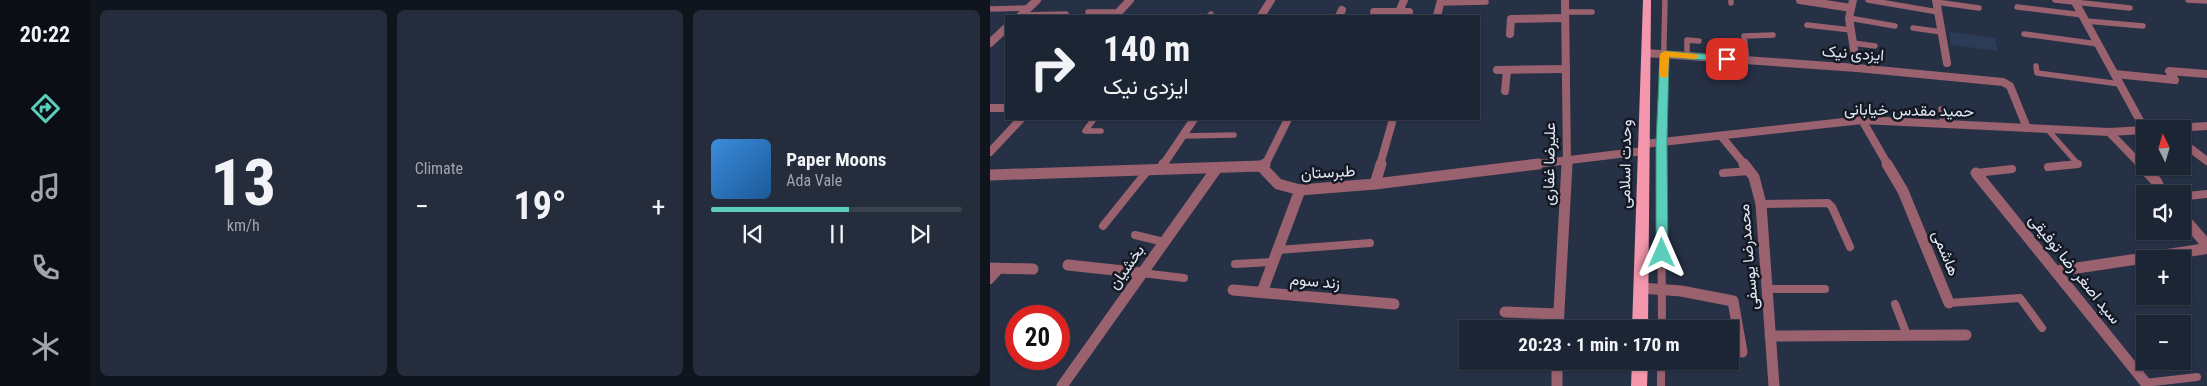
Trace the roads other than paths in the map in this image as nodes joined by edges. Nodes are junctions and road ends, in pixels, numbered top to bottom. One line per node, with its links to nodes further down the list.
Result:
1 (1037, 0): 19 (street)
2 (1130, 0): 30 (street)
3 (1271, 0): 33 (street)
4 (1404, 0): 25 (street)
5 (1565, 0): 35 (street, علیرضا غفاری)
6 (1647, 0): 53 (main road, وحدت اسلامی)
7 (1665, 0): 54 (lane)
8 (1800, 0): 17 (street)
9 (1868, 0): 28 (lane)
10 (2055, 0): 14 (lane)
11 (2188, 0): 15 (lane)
12 (1441, 1): 16 (lane); 34 (street)
13 (1936, 1): 20 (lane); 28 (street)
14 (2075, 1): 21 (lane); 37 (street)
15 (2207, 1)
16 (1486, 2)
17 (1852, 4): 36 (street)
18 (2017, 7): 37 (lane)
19 (1028, 8): 22 (lane); 31 (street)
20 (1978, 8)
21 (2130, 8)
22 (990, 9)
23 (1088, 12): 30 (lane)
24 (1374, 12): 25 (street)
25 (1399, 12): 26 (street)
26 (1409, 12)
27 (1592, 12): 35 (lane)
28 (1938, 12): 44 (street)
29 (1066, 14): 32 (lane)
30 (1117, 14)
31 (1021, 15)
32 (1043, 15)
33 (1262, 15)
34 (1437, 15)
35 (1565, 15): 45 (street); 60 (street, علیرضا غفاری)
36 (1849, 18): 39 (lane); 42 (street)
37 (2084, 18): 40 (lane); 51 (street)
38 (1807, 26): 42 (lane)
39 (1894, 26)
40 (2143, 26)
41 (1913, 28): 44 (lane)
42 (1851, 30): 50 (street)
43 (1004, 32): 49 (street)
44 (1942, 32): 57 (street)
45 (1510, 34)
46 (2024, 34): 51 (lane)
47 (1773, 35): 56 (lane)
48 (1699, 41): 55 (lane)
49 (990, 43)
50 (1853, 44): 52 (lane); 59 (street)
51 (2098, 44): 63 (street)
52 (1875, 46)
53 (1646, 53): 54 (street, ایزدی نیک); 89 (main road, وحدت اسلامی)
54 (1664, 54): 55 (street, ایزدی نیک); 88 (lane)
55 (1687, 56): 56 (street, ایزدی نیک)
56 (1746, 60): 59 (street, ایزدی نیک)
57 (1947, 63)
58 (2036, 66): 65 (lane)
59 (1857, 68): 80 (street, ایزدی نیک)
60 (1566, 69): 62 (street); 92 (street, علیرضا غفاری)
61 (1497, 70): 62 (street)
62 (1507, 70): 66 (street)
63 (2114, 74): 64 (street); 65 (street)
64 (2207, 74)
65 (2120, 84): 76 (street)
66 (1505, 91)
67 (990, 108): 68 (street)
68 (1005, 108)
69 (1941, 109): 77 (lane)
70 (1020, 120): 91 (street)
71 (1093, 120): 83 (lane)
72 (1193, 120): 86 (street)
73 (1288, 120): 95 (street)
74 (1393, 120): 104 (street)
75 (1862, 120): 77 (street, حمید مقدس خیابانی); 87 (street, حمید مقدس خیابانی); 133 (street, هاشمی)
76 (2140, 120)
77 (1943, 124): 80 (street, حمید مقدس خیابانی)
78 (2207, 126): 79 (street)
79 (2191, 127)
80 (2027, 128): 81 (street, حمید مقدس خیابانی)
81 (2047, 129): 84 (street, حمید مقدس خیابانی); 94 (lane)
82 (2136, 130): 84 (street, حمید مقدس خیابانی)
83 (1101, 131)
84 (2109, 132): 105 (street)
85 (1234, 135): 86 (lane)
86 (1182, 136): 97 (street)
87 (1721, 136): 88 (street, حمید مقدس خیابانی); 100 (street, محمدرضا یوسفی)
88 (1662, 143): 89 (street, حمید مقدس خیابانی); 128 (lane)
89 (1644, 148): 92 (street, طبرستان); 127 (main road, وحدت اسلامی)
90 (2191, 149): 93 (street)
91 (990, 152)
92 (1567, 160): 104 (street, طبرستان); 137 (street, علیرضا غفاری)
93 (2207, 161)
94 (2048, 166)
95 (1264, 167): 96 (street); 106 (street, طبرستان)
96 (1217, 168): 97 (street); 113 (street, بخشیان)
97 (1161, 169): 98 (street)
98 (1148, 170): 103 (street); 110 (lane)
99 (2012, 170): 102 (lane)
100 (1749, 171): 101 (lane); 109 (street, محمدرضا یوسفی)
101 (1723, 172)
102 (1976, 172): 123 (street, سید اصغر رضا توفیقی)
103 (990, 175)
104 (1375, 184): 106 (street, طبرستان)
105 (2158, 185)
106 (1300, 190): 117 (street)
107 (2207, 194): 108 (lane)
108 (2191, 196)
109 (1762, 204): 116 (lane); 129 (street, محمدرضا یوسفی)
110 (1103, 226)
111 (2191, 226): 115 (street)
112 (1135, 235): 113 (lane)
113 (1164, 242): 124 (street, بخشیان)
114 (1370, 243): 117 (lane)
115 (2207, 245): 123 (street)
116 (1850, 247)
117 (1278, 250): 118 (street)
118 (1273, 262): 119 (lane); 132 (street)
119 (1235, 264)
120 (1068, 265): 124 (street)
121 (995, 268): 122 (street); 126 (lane)
122 (1033, 269)
123 (2058, 271): 150 (street, سید اصغر رضا توفیقی)
124 (1142, 273): 125 (lane); 151 (street, بخشیان)
125 (1184, 278)
126 (990, 280)
127 (1641, 288): 128 (street); 139 (main road, وحدت اسلامی)
128 (1662, 289): 140 (lane); 145 (street)
129 (1768, 289): 130 (lane); 144 (street, محمدرضا یوسفی)
130 (1825, 289)
131 (1233, 290): 132 (street, زند سوم)
132 (1262, 292): 134 (street, زند سوم)
133 (1949, 303): 141 (lane, هاشمی)
134 (1394, 304)
135 (1895, 304): 142 (lane)
136 (1505, 312): 137 (street)
137 (1558, 314): 138 (street, علیرضا غفاری)
138 (1558, 320)
139 (1640, 320)
140 (1662, 320)
141 (2042, 328)
142 (1907, 335): 143 (street); 144 (street)
143 (1966, 335)
144 (1770, 336): 155 (street, محمدرضا یوسفی)
145 (1742, 352)
146 (1557, 370): 152 (street)
147 (1640, 370): 153 (main road)
148 (1661, 370): 154 (lane)
149 (2197, 377): 150 (lane)
150 (2147, 384)
151 (1062, 386)
152 (1557, 386)
153 (1639, 386)
154 (1661, 386)
155 (1774, 386)

